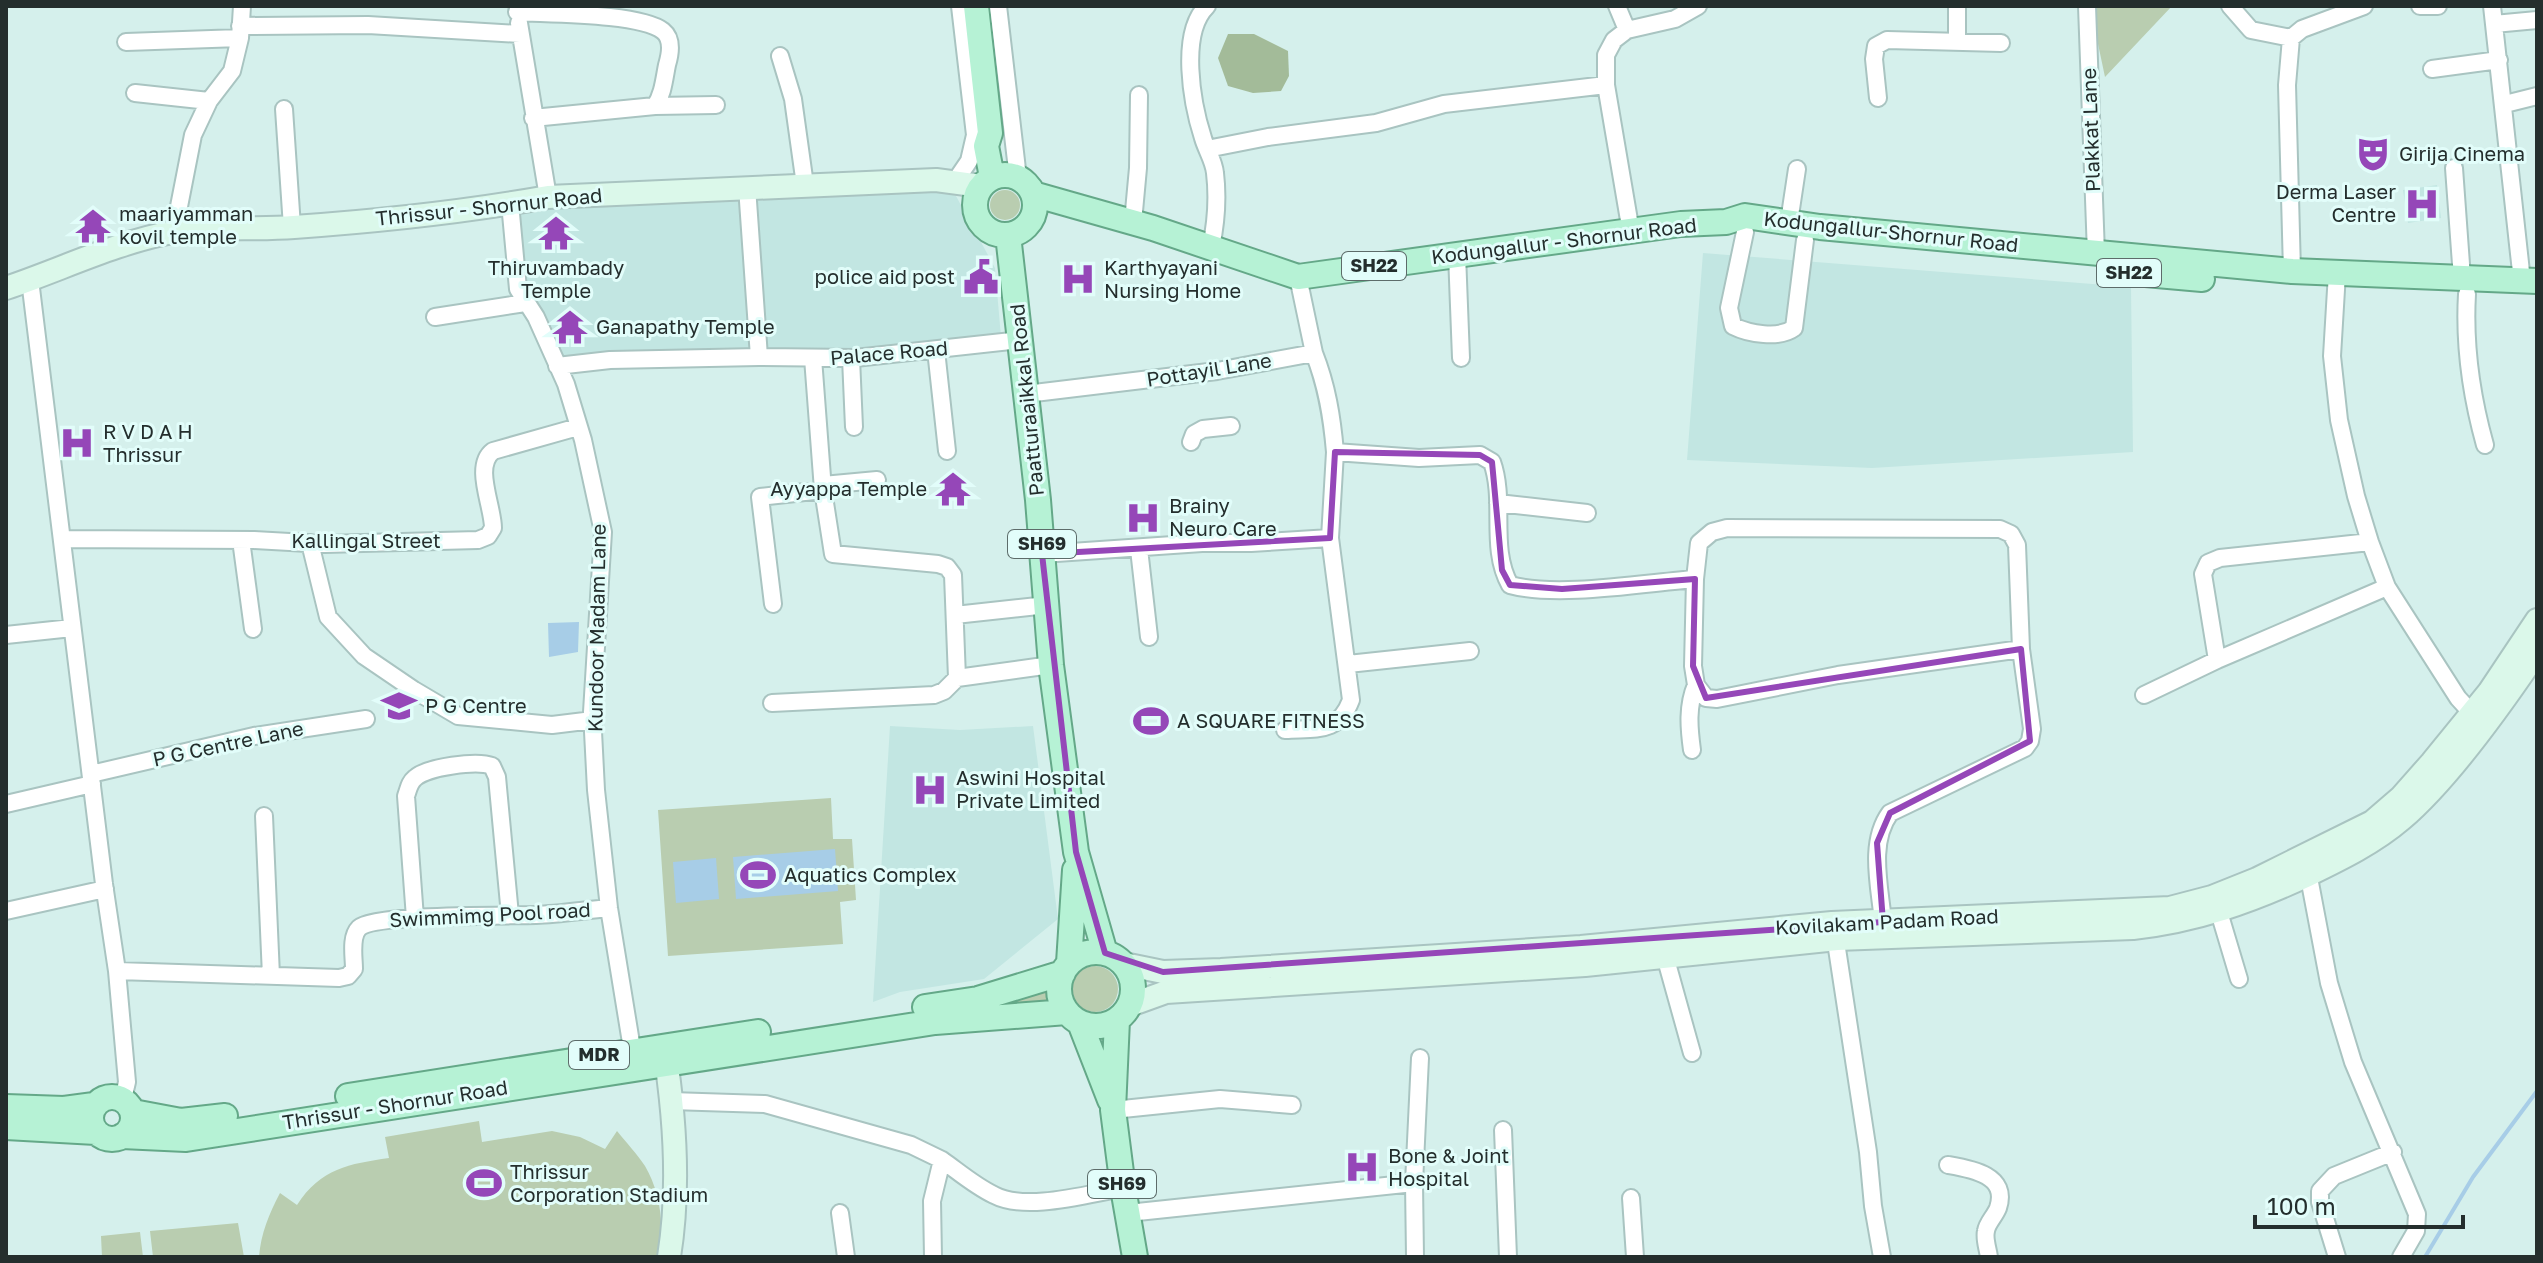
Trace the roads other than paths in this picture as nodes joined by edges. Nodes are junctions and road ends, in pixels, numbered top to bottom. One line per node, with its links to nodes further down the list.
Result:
1 (242, 6): 21 (street)
2 (960, 6): 45 (street)
3 (976, 6): 44 (main road)
4 (998, 6): 44 (street)
5 (1207, 6): 41 (street)
6 (1617, 6): 20 (street)
7 (1698, 6): 20 (street)
8 (1957, 6): 24 (street)
9 (2087, 6): 59 (street, Plakkat Lane)
10 (2230, 6): 23 (street)
11 (2364, 6): 16 (street)
12 (2420, 6): 13 (street)
13 (2438, 6)
14 (2492, 6): 19 (street)
15 (516, 9): 17 (street); 22 (street)
16 (2330, 12): 23 (street)
17 (634, 13): 38 (street)
18 (2537, 20): 19 (street)
19 (2494, 24): 28 (street)
20 (1627, 30): 30 (street)
21 (240, 32): 22 (street); 25 (street); 35 (street)
22 (520, 34): 40 (street)
23 (2291, 38): 60 (street)
24 (1957, 40): 26 (street); 34 (street)
25 (126, 42)
26 (2001, 43)
27 (780, 56): 46 (street)
28 (2499, 60): 29 (street); 36 (street)
29 (2432, 69)
30 (1606, 85): 41 (street); 55 (street)
31 (135, 93): 35 (street)
32 (1139, 95): 50 (street)
33 (2537, 96): 36 (street)
34 (1878, 98)
35 (209, 101): 54 (street)
36 (2505, 104): 65 (street)
37 (716, 105): 38 (street)
38 (655, 106): 40 (street)
39 (284, 109): 51 (street)
40 (533, 118): 48 (street)
41 (1207, 149): 57 (street)
42 (2454, 168): 64 (street)
43 (1797, 169): 53 (street)
44 (1006, 182): 45 (main road, Thrissur - Shornur Road); 50 (main road, Kodungallur - Shornur Road / SH22); 56 (main road); 56 (main road)
45 (954, 183): 46 (main road, Thrissur - Shornur Road)
46 (805, 185): 47 (main road, Thrissur - Shornur Road)
47 (747, 187): 48 (main road, Thrissur - Shornur Road); 72 (street)
48 (548, 197): 49 (main road, Thrissur - Shornur Road)
49 (510, 203): 51 (main road, Thrissur - Shornur Road); 67 (street, Kundoor Madam Lane)
50 (1133, 222): 57 (main road, Kodungallur - Shornur Road / SH22)
51 (292, 227): 54 (main road, Thrissur - Shornur Road)
52 (1735, 227): 53 (main road, Kodungallur-Shornur Road / SH22); 53 (street); 55 (main road, Kodungallur - Shornur Road / SH22)
53 (1797, 231): 59 (main road, Kodungallur-Shornur Road / SH22); 63 (main road, Kodungallur-Shornur Road / SH22)
54 (174, 232): 62 (main road, Thrissur - Shornur Road)
55 (1631, 232): 58 (main road, Kodungallur - Shornur Road / SH22)
56 (1008, 235): 69 (main road, Paatturaaikkal Road / SH69)
57 (1211, 247): 61 (main road, Kodungallur - Shornur Road / SH22)
58 (1457, 254): 61 (main road, Kodungallur - Shornur Road / SH22); 75 (street)
59 (2096, 254): 60 (main road, Kodungallur-Shornur Road / SH22)
60 (2292, 271): 63 (main road, Kodungallur-Shornur Road / SH22)
61 (1298, 277): 71 (street)
62 (30, 280): 66 (main road, Thrissur - Shornur Road); 90 (street)
63 (2337, 280): 64 (main road, Kodungallur-Shornur Road / SH22); 92 (street)
64 (2464, 286): 65 (main road, Kodungallur-Shornur Road / SH22); 82 (street)
65 (2532, 287)
66 (6, 288)
67 (525, 303): 68 (street); 76 (street, Kundoor Madam Lane)
68 (435, 317)
69 (1020, 340): 70 (street, Palace Road); 77 (main road, Paatturaaikkal Road / SH69)
70 (936, 350): 74 (street, Palace Road); 83 (street)
71 (1314, 353): 77 (street, Pottayil Lane); 84 (street)
72 (759, 357): 73 (street, Palace Road); 76 (street, Palace Road)
73 (813, 358): 74 (street, Palace Road); 86 (street)
74 (851, 358): 80 (street)
75 (1461, 358)
76 (557, 366): 79 (street, Kundoor Madam Lane)
77 (1026, 394): 95 (main road, Paatturaaikkal Road / SH69)
78 (1231, 426): 81 (street)
79 (578, 427): 93 (street, Kallingal Street); 117 (street, Kundoor Madam Lane)
80 (854, 427)
81 (1191, 442)
82 (2485, 445)
83 (947, 451)
84 (1335, 452): 87 (street); 89 (street)
85 (877, 480): 86 (street)
86 (823, 487): 98 (street); 100 (street)
87 (1498, 503): 88 (street); 96 (street)
88 (1587, 513)
89 (1330, 538): 94 (street); 110 (street)
90 (63, 539): 91 (street, Kallingal Street); 102 (street)
91 (241, 540): 93 (street, Kallingal Street); 103 (street)
92 (2370, 542): 97 (street); 109 (street)
93 (310, 543): 117 (street)
94 (1139, 549): 95 (street); 105 (street)
95 (1042, 554): 99 (main road, Paatturaaikkal Road / SH69)
96 (1695, 579): 106 (street); 113 (street)
97 (2387, 587): 109 (street); 118 (street)
98 (773, 604)
99 (1047, 605): 100 (street); 111 (main road, Paatturaaikkal Road / SH69)
100 (955, 615): 112 (street)
101 (2537, 620): 118 (main road, Kovilakam Padam Road)
102 (72, 628): 104 (street); 121 (street)
103 (253, 629)
104 (6, 635)
105 (1149, 637)
106 (2021, 649): 113 (street); 132 (street)
107 (1470, 651): 110 (street)
108 (2537, 652): 118 (main road, Kovilakam Padam Road)
109 (2217, 660): 114 (street)
110 (1348, 664): 119 (street)
111 (1051, 665): 112 (street); 124 (main road, Paatturaaikkal Road / SH69)
112 (957, 678): 115 (street)
113 (1696, 685): 120 (street)
114 (2144, 695)
115 (772, 703)
116 (366, 719): 121 (street, P G Centre Lane)
117 (593, 720): 127 (street, Kundoor Madam Lane)
118 (2477, 720): 125 (main road, Kovilakam Padam Road)
119 (1285, 730)
120 (1692, 750)
121 (91, 779): 122 (street, P G Centre Lane); 126 (street)
122 (6, 804)
123 (264, 816): 138 (street)
124 (1076, 852): 135 (main road, SH69); 136 (main road, SH69)
125 (2307, 866): 129 (main road, Kovilakam Padam Road); 132 (main road, Kovilakam Padam Road); 157 (street)
126 (105, 889): 128 (street); 137 (street)
127 (609, 908): 130 (street, Swimmimg Pool road); 145 (street, Kundoor Madam Lane)
128 (6, 911)
129 (2219, 912): 133 (main road, Kovilakam Padam Road); 139 (street)
130 (510, 915): 131 (street, Swimmimg Pool road); 131 (street)
131 (415, 918): 138 (street, Swimmimg Pool road)
132 (1883, 922): 133 (main road, Kovilakam Padam Road)
133 (1835, 931): 134 (main road, Kovilakam Padam Road); 135 (main road, Kovilakam Padam Road); 172 (street)
134 (1665, 956): 140 (main road, Kovilakam Padam Road); 143 (street)
135 (1114, 959): 136 (main road); 140 (main road, SH69)
136 (1066, 968): 141 (main road, MDR); 142 (main road, SH69)
137 (117, 971): 138 (street); 150 (street)
138 (271, 976)
139 (2239, 979)
140 (1123, 1012): 142 (main road); 152 (main road, SH69)
141 (927, 1018): 142 (main road, MDR); 144 (main road, MDR)
142 (1074, 1018): 152 (main road, SH69)
143 (1692, 1053)
144 (665, 1054): 145 (main road, Thrissur - Shornur Road / MDR); 147 (main road)
145 (634, 1058): 150 (main road, MDR); 156 (main road, Thrissur - Shornur Road / MDR)
146 (1420, 1058): 160 (street)
147 (671, 1101): 158 (street); 165 (main road)
148 (94, 1105): 150 (main road); 151 (main road); 155 (main road)
149 (1292, 1105): 152 (street)
150 (128, 1106): 156 (main road)
151 (6, 1107)
152 (1113, 1110): 161 (main road, SH69)
153 (6, 1127): 155 (main road)
154 (1503, 1130): 170 (street)
155 (96, 1132): 156 (main road)
156 (122, 1136)
157 (2393, 1152): 174 (street); 175 (street)
158 (942, 1160): 161 (street); 167 (street)
159 (1948, 1165): 173 (street)
160 (1414, 1183): 164 (street); 169 (street)
161 (1123, 1188): 164 (main road, SH69)
162 (1631, 1198): 171 (street)
163 (840, 1213): 166 (street)
164 (1128, 1213): 168 (main road, SH69)
165 (669, 1257)
166 (846, 1257)
167 (933, 1257)
168 (1135, 1257)
169 (1415, 1257)
170 (1508, 1257)
171 (1635, 1257)
172 (1882, 1257)
173 (1989, 1257)
174 (2337, 1257)
175 (2401, 1257)

